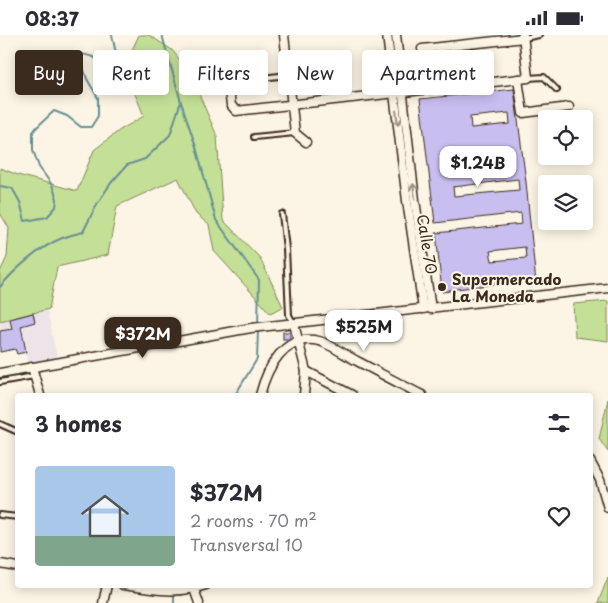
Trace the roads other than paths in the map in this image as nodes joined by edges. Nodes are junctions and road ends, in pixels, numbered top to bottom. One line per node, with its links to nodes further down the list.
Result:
1 (284, 35): 7 (street)
2 (387, 35): 8 (street, Calle 70)
3 (396, 35): 9 (street, Calle 70)
4 (539, 35): 5 (lane)
5 (524, 37): 6 (street); 10 (street)
6 (422, 49)
7 (286, 50)
8 (389, 50)
9 (398, 50)
10 (528, 78): 11 (street); 13 (lane)
11 (518, 79): 12 (street); 20 (street)
12 (494, 82)
13 (557, 90)
14 (229, 95): 19 (street)
15 (291, 95): 19 (street)
16 (384, 95): 19 (street)
17 (393, 95): 26 (street, Calle 70, one-way to 26)
18 (403, 95): 26 (street, Calle 70, one-way to 18)
19 (292, 105): 21 (street)
20 (569, 107)
21 (296, 133): 22 (lane); 23 (street)
22 (254, 137)
23 (306, 143)
24 (282, 213): 27 (lane)
25 (608, 288): 26 (street)
26 (427, 309): 27 (street)
27 (294, 324): 28 (street); 29 (street)
28 (298, 341): 30 (street); 35 (street); 38 (street)
29 (32, 367): 31 (street); 32 (street)
30 (306, 371): 36 (street); 37 (street)
31 (0, 373)
32 (34, 377): 33 (lane); 34 (street)
33 (0, 382)
34 (39, 393)
35 (260, 393)
36 (304, 393)
37 (348, 393)
38 (418, 393)
39 (0, 424): 40 (lane)
40 (15, 431)
41 (593, 467): 42 (street)
42 (608, 508)
43 (0, 515): 44 (lane)
44 (15, 517)
45 (0, 564): 46 (street)
46 (15, 566)
47 (106, 588): 51 (street)
48 (144, 588): 49 (street)
49 (194, 588)
50 (199, 588): 52 (street)
51 (103, 603)
52 (199, 603)

